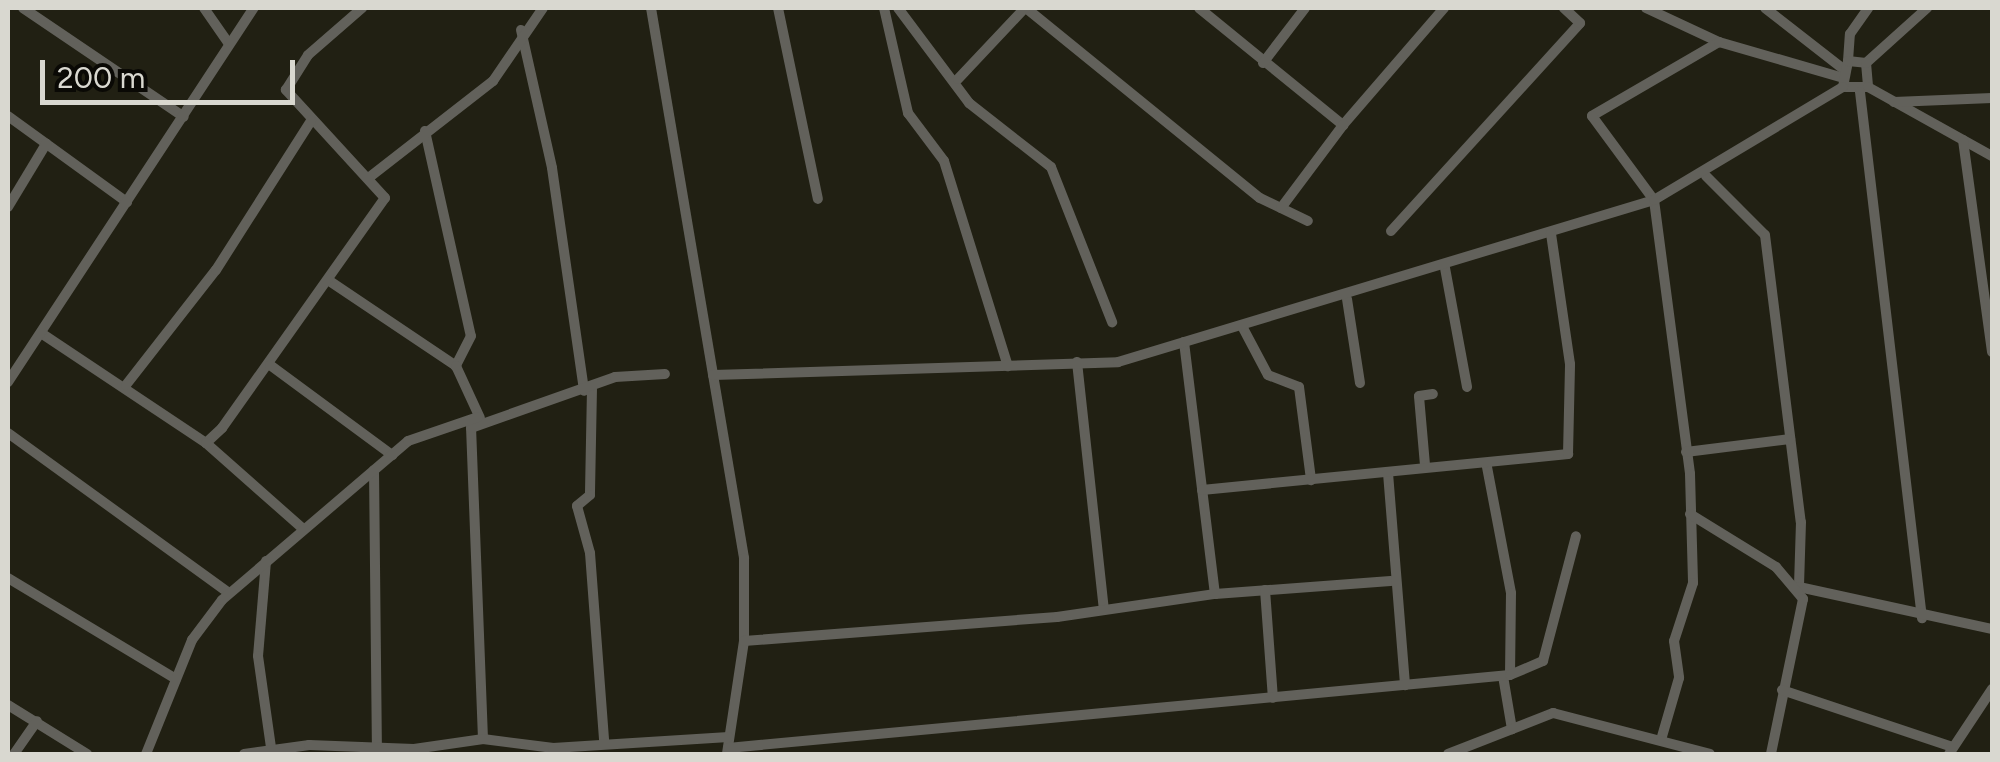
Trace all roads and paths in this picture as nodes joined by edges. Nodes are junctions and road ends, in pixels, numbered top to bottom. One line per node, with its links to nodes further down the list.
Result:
1 (25, 8): 30 (street)
2 (204, 8): 21 (street)
3 (254, 8): 21 (street)
4 (362, 8): 31 (street)
5 (543, 8): 19 (street)
6 (651, 8): 60 (street)
7 (778, 8): 39 (street)
8 (884, 8): 58 (street)
9 (898, 8): 25 (street)
10 (1026, 8): 25 (street); 43 (street)
11 (1200, 8): 23 (street)
12 (1306, 8): 23 (street)
13 (1444, 8): 32 (street)
14 (1564, 8): 45 (street)
15 (1646, 8): 20 (street)
16 (1765, 8): 24 (street)
17 (1868, 8): 24 (street)
18 (1927, 8): 22 (street)
19 (520, 30): 33 (street); 65 (street)
20 (1719, 42): 24 (street); 40 (street)
21 (229, 44): 30 (street)
22 (1866, 62): 24 (street); 26 (street)
23 (1263, 63): 32 (street)
24 (1843, 73): 26 (street); 38 (street)
25 (958, 79): 50 (street)
26 (1864, 90): 28 (street); 90 (street)
27 (1992, 98): 28 (street)
28 (1894, 102): 34 (street)
29 (8, 116): 35 (street)
30 (184, 117): 41 (street)
31 (311, 122): 37 (street); 63 (street)
32 (1343, 125): 43 (street)
33 (425, 131): 37 (street); 57 (street)
34 (1964, 140): 36 (street); 54 (street)
35 (46, 144): 41 (street); 42 (street)
36 (1992, 156)
37 (371, 176): 48 (street)
38 (1706, 176): 40 (street); 69 (street)
39 (818, 199)
40 (1654, 200): 46 (street); 71 (street)
41 (127, 202): 52 (street)
42 (8, 208)
43 (1282, 208): 44 (street)
44 (1308, 221)
45 (1391, 232)
46 (1551, 233): 47 (street); 74 (street)
47 (1444, 268): 49 (street); 64 (street)
48 (331, 282): 56 (street); 57 (street)
49 (1347, 299): 51 (street); 62 (street)
50 (1112, 322)
51 (1242, 328): 53 (street); 77 (street)
52 (44, 334): 61 (street); 63 (street)
53 (1184, 342): 55 (street); 78 (street)
54 (1992, 352)
55 (1078, 362): 58 (street); 89 (street)
56 (270, 366): 70 (street); 72 (street)
57 (456, 366): 67 (street)
58 (1008, 366): 60 (street)
59 (665, 374): 65 (street)
60 (714, 375): 92 (street)
61 (8, 382)
62 (1360, 383)
63 (126, 385): 70 (street)
64 (1467, 387)
65 (588, 390): 67 (street); 106 (street)
66 (1432, 394): 73 (street)
67 (484, 420): 72 (street); 104 (street)
68 (8, 433): 87 (street)
69 (1790, 439): 71 (street); 85 (street)
70 (206, 443): 80 (street)
71 (1686, 452): 79 (street)
72 (392, 455): 75 (street)
73 (1425, 465): 74 (street); 76 (street)
74 (1487, 467): 93 (street)
75 (374, 470): 80 (street); 109 (street)
76 (1388, 474): 77 (street); 84 (street)
77 (1310, 480): 78 (street)
78 (1202, 490): 88 (street)
79 (1690, 514): 85 (street); 105 (street)
80 (302, 528): 82 (street)
81 (1576, 536): 93 (street)
82 (266, 560): 87 (street); 108 (street)
83 (8, 578): 94 (street)
84 (1391, 581): 86 (street); 95 (street)
85 (1798, 586): 90 (street); 97 (street)
86 (1265, 590): 88 (street); 98 (street)
87 (229, 593): 94 (street)
88 (1215, 594): 89 (street)
89 (1104, 609): 92 (street)
90 (1922, 618): 91 (street)
91 (1992, 629)
92 (744, 641): 107 (street)
93 (1506, 676): 95 (street); 103 (street)
94 (176, 679): 116 (street)
95 (1405, 685): 98 (street)
96 (1992, 689): 100 (street)
97 (1782, 690): 113 (street); 120 (street)
98 (1273, 698): 107 (street)
99 (8, 706): 102 (street)
100 (1980, 706): 101 (street); 113 (street)
101 (1992, 712)
102 (37, 721): 114 (street); 115 (street)
103 (1512, 729): 105 (street); 118 (street)
104 (483, 739): 111 (street); 112 (street)
105 (1661, 740): 119 (street)
106 (604, 741): 107 (street); 112 (street)
107 (728, 746)
108 (271, 748): 110 (street); 117 (street)
109 (377, 748): 110 (street); 111 (street)
110 (322, 750)
111 (432, 751)
112 (553, 751)
113 (1951, 751)
114 (14, 754)
115 (86, 754)
116 (146, 754)
117 (244, 754)
118 (1448, 754)
119 (1710, 754)
120 (1771, 754)

